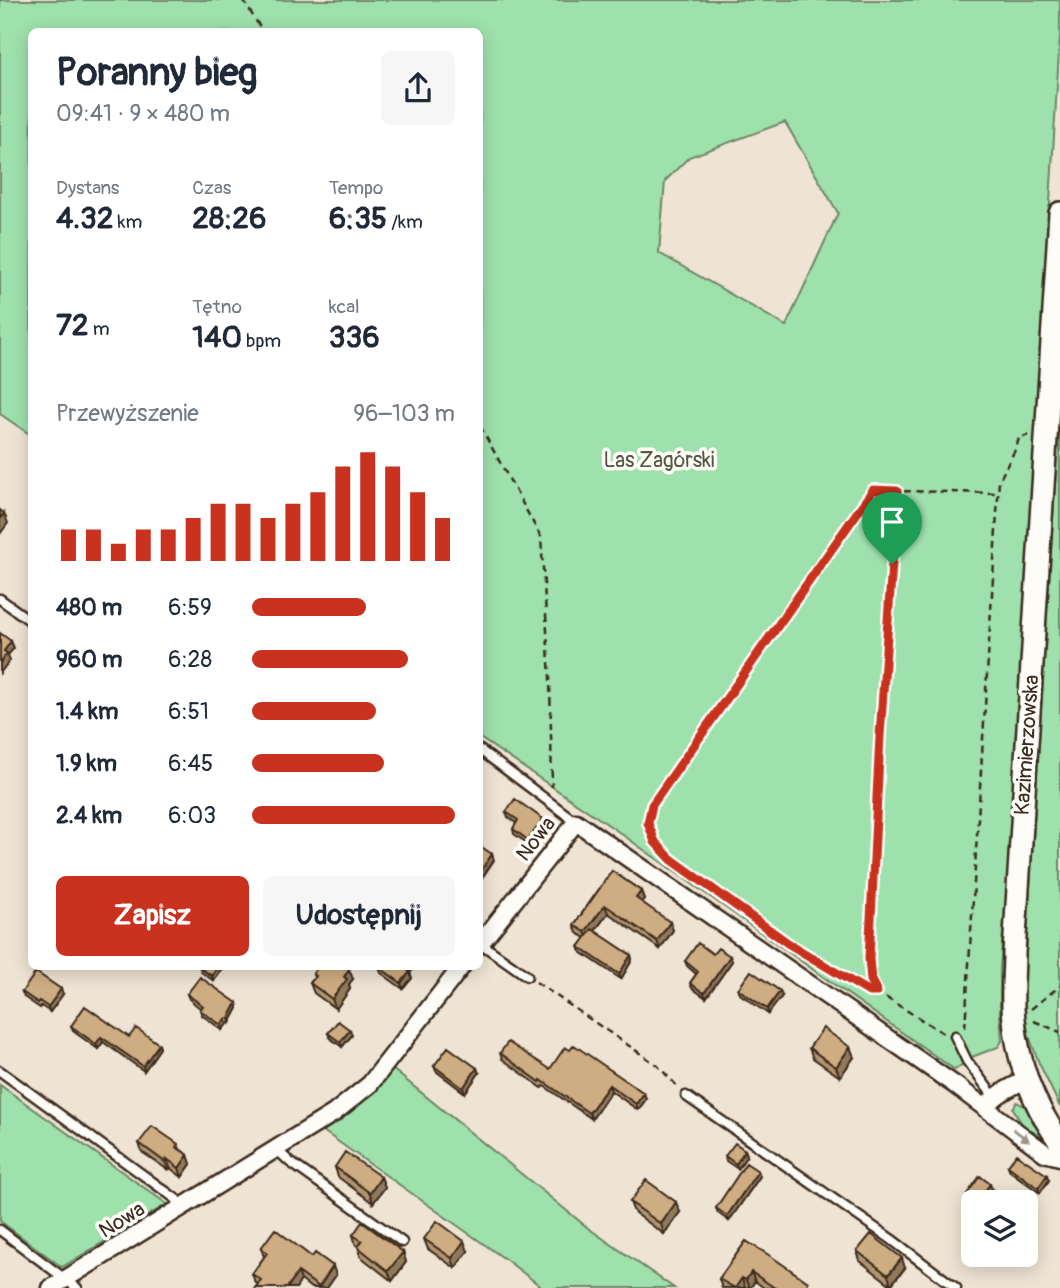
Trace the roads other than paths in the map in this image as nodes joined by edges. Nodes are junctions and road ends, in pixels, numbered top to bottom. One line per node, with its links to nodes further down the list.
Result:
1 (1060, 213): 12 (street, Kazimierzowska)
2 (0, 599): 3 (lane)
3 (28, 619)
4 (483, 752): 5 (lane)
5 (576, 822): 6 (street, Nowa); 14 (street, Nowa)
6 (483, 939)
7 (483, 945): 9 (lane)
8 (459, 970): 16 (street, Nowa)
9 (527, 976)
10 (955, 1037): 14 (lane)
11 (0, 1071): 18 (lane)
12 (1027, 1079): 14 (street); 15 (street, Kazimierzowska)
13 (686, 1096): 22 (lane)
14 (990, 1103): 17 (street, Nowa, one-way to 17)
15 (1060, 1142)
16 (275, 1149): 18 (street, Nowa); 20 (lane)
17 (1060, 1157)
18 (183, 1207): 21 (street, Nowa)
19 (0, 1230): 21 (lane)
20 (402, 1242)
21 (64, 1285)
22 (956, 1288)

